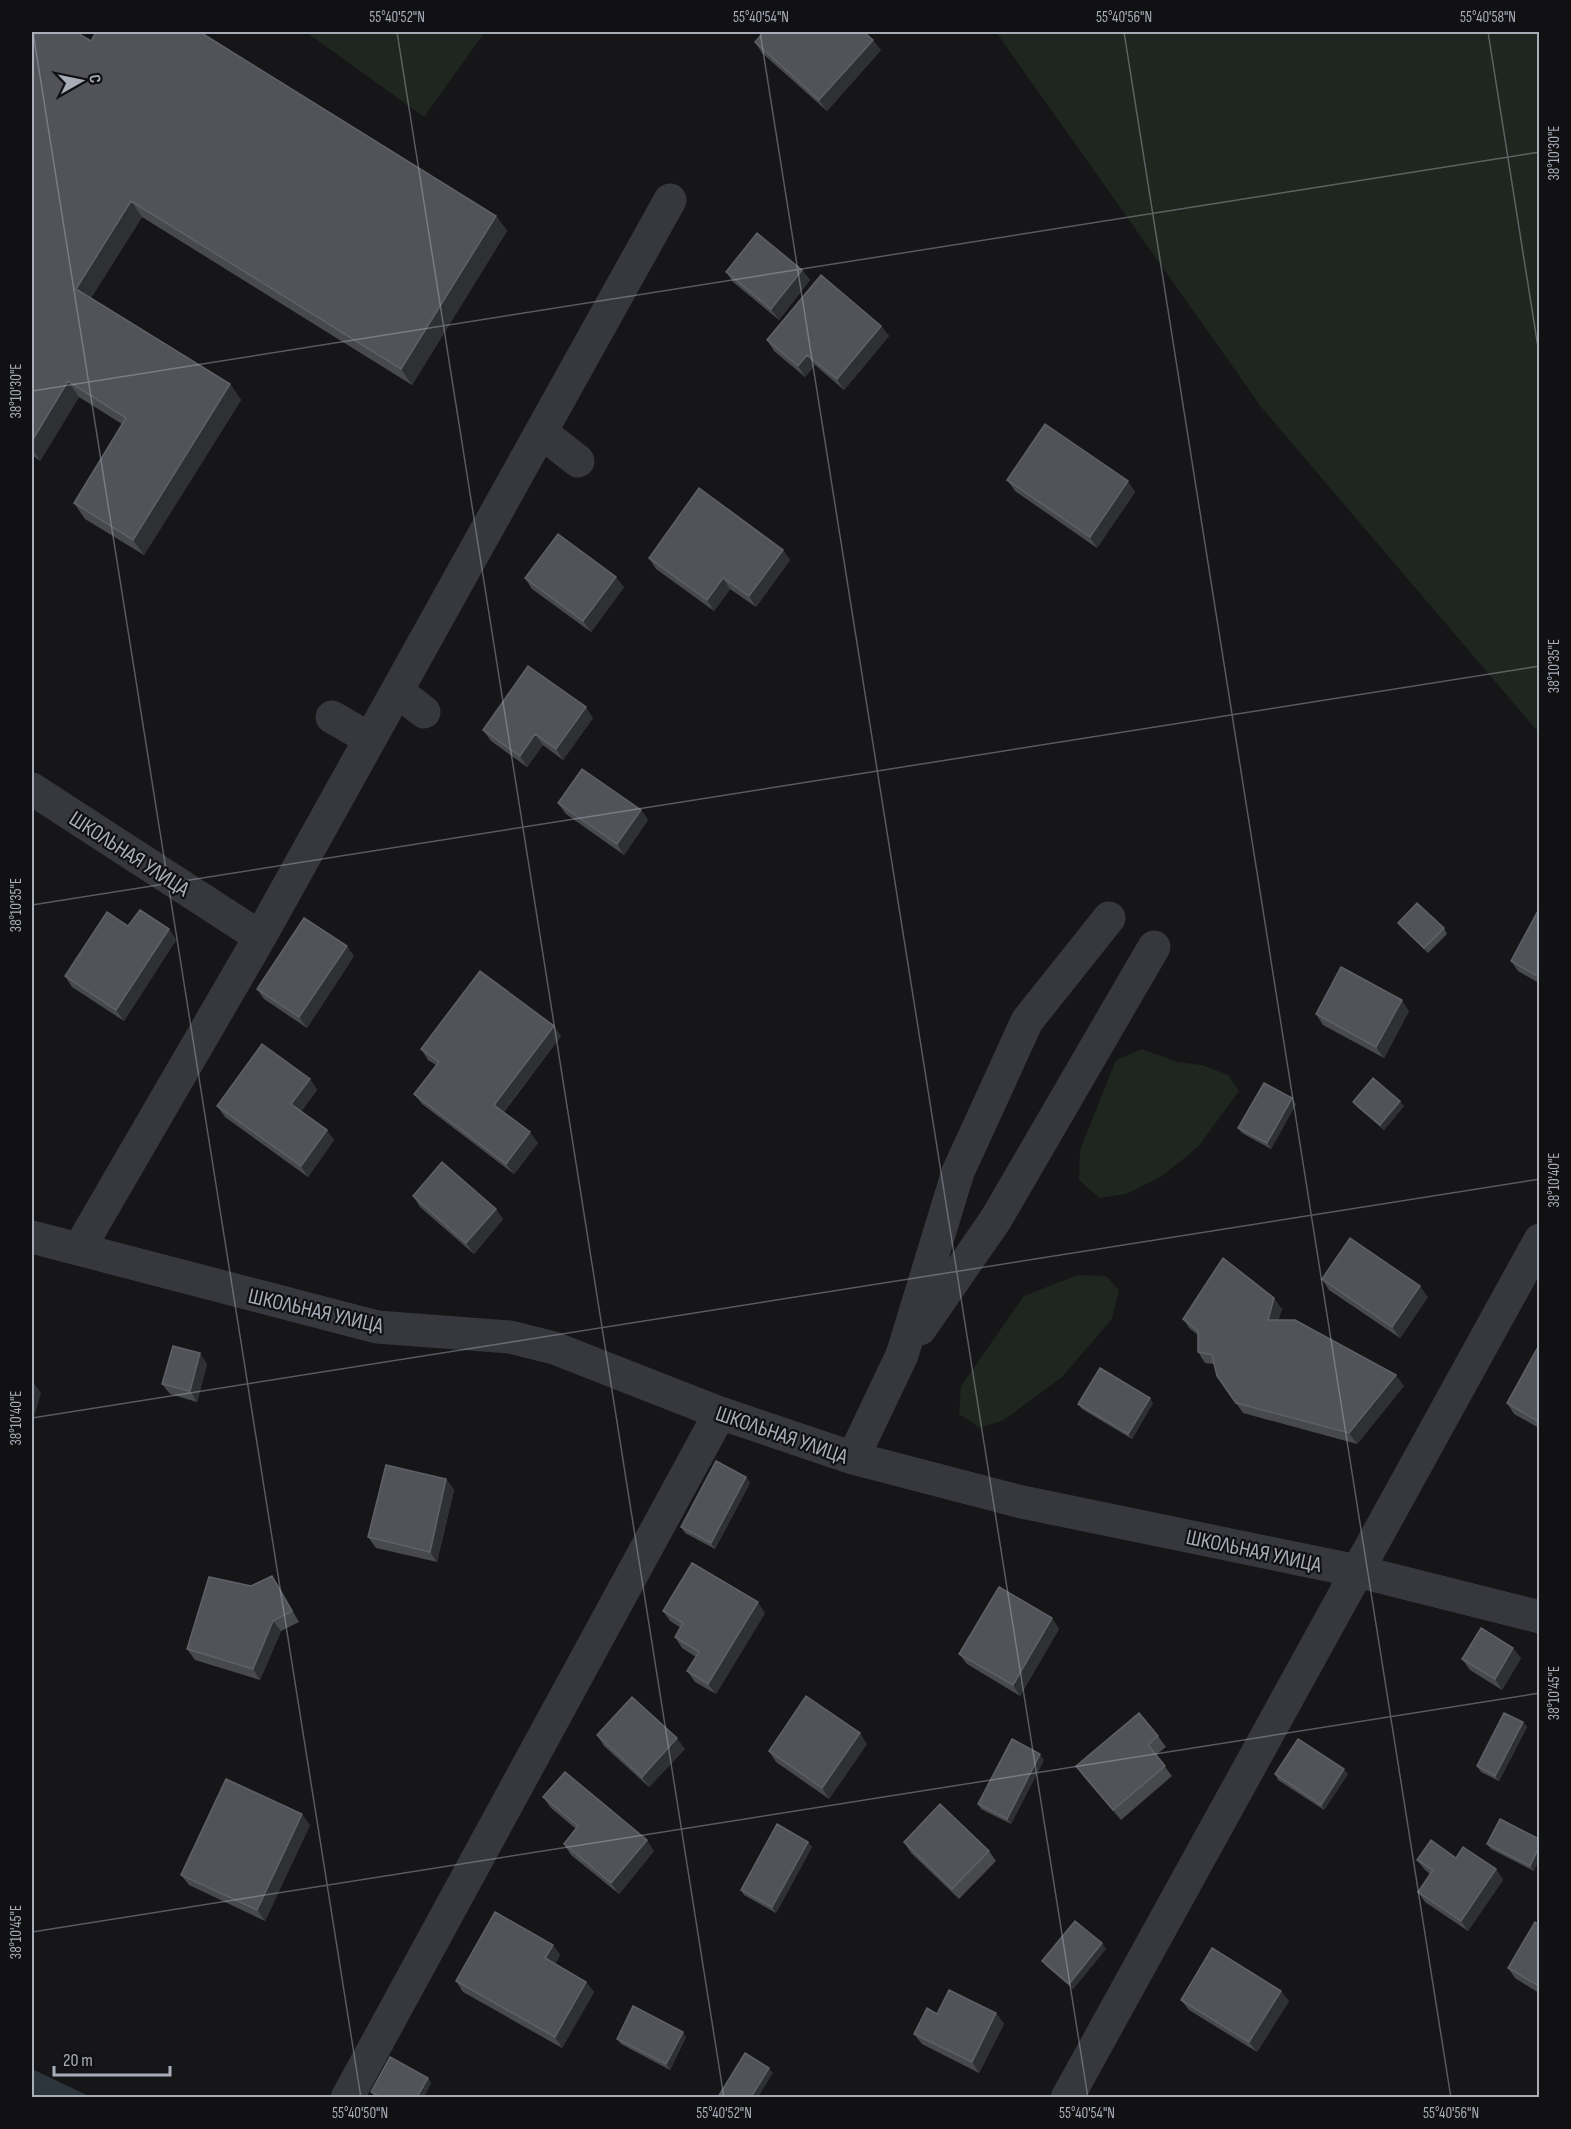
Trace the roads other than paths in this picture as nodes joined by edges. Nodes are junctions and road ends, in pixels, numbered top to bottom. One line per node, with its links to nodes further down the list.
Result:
1 (670, 200): 2 (street)
2 (541, 432): 3 (street); 4 (street)
3 (578, 461)
4 (397, 691): 5 (street); 7 (street)
5 (424, 712)
6 (332, 717): 7 (street)
7 (370, 739): 10 (street)
8 (32, 789): 10 (street, ШКОЛЬНАЯ УЛИЦА)
9 (1109, 918): 15 (street)
10 (260, 937): 14 (street)
11 (1154, 947): 15 (street)
12 (32, 1237): 14 (street, ШКОЛЬНАЯ УЛИЦА)
13 (1539, 1240): 18 (street)
14 (79, 1249): 16 (street, ШКОЛЬНАЯ УЛИЦА)
15 (902, 1355): 17 (street)
16 (720, 1413): 17 (street, ШКОЛЬНАЯ УЛИЦА); 20 (street)
17 (853, 1458): 18 (street, ШКОЛЬНАЯ УЛИЦА)
18 (1357, 1571): 19 (street, ШКОЛЬНАЯ УЛИЦА); 21 (street)
19 (1539, 1617)
20 (347, 2097)
21 (1067, 2097)

